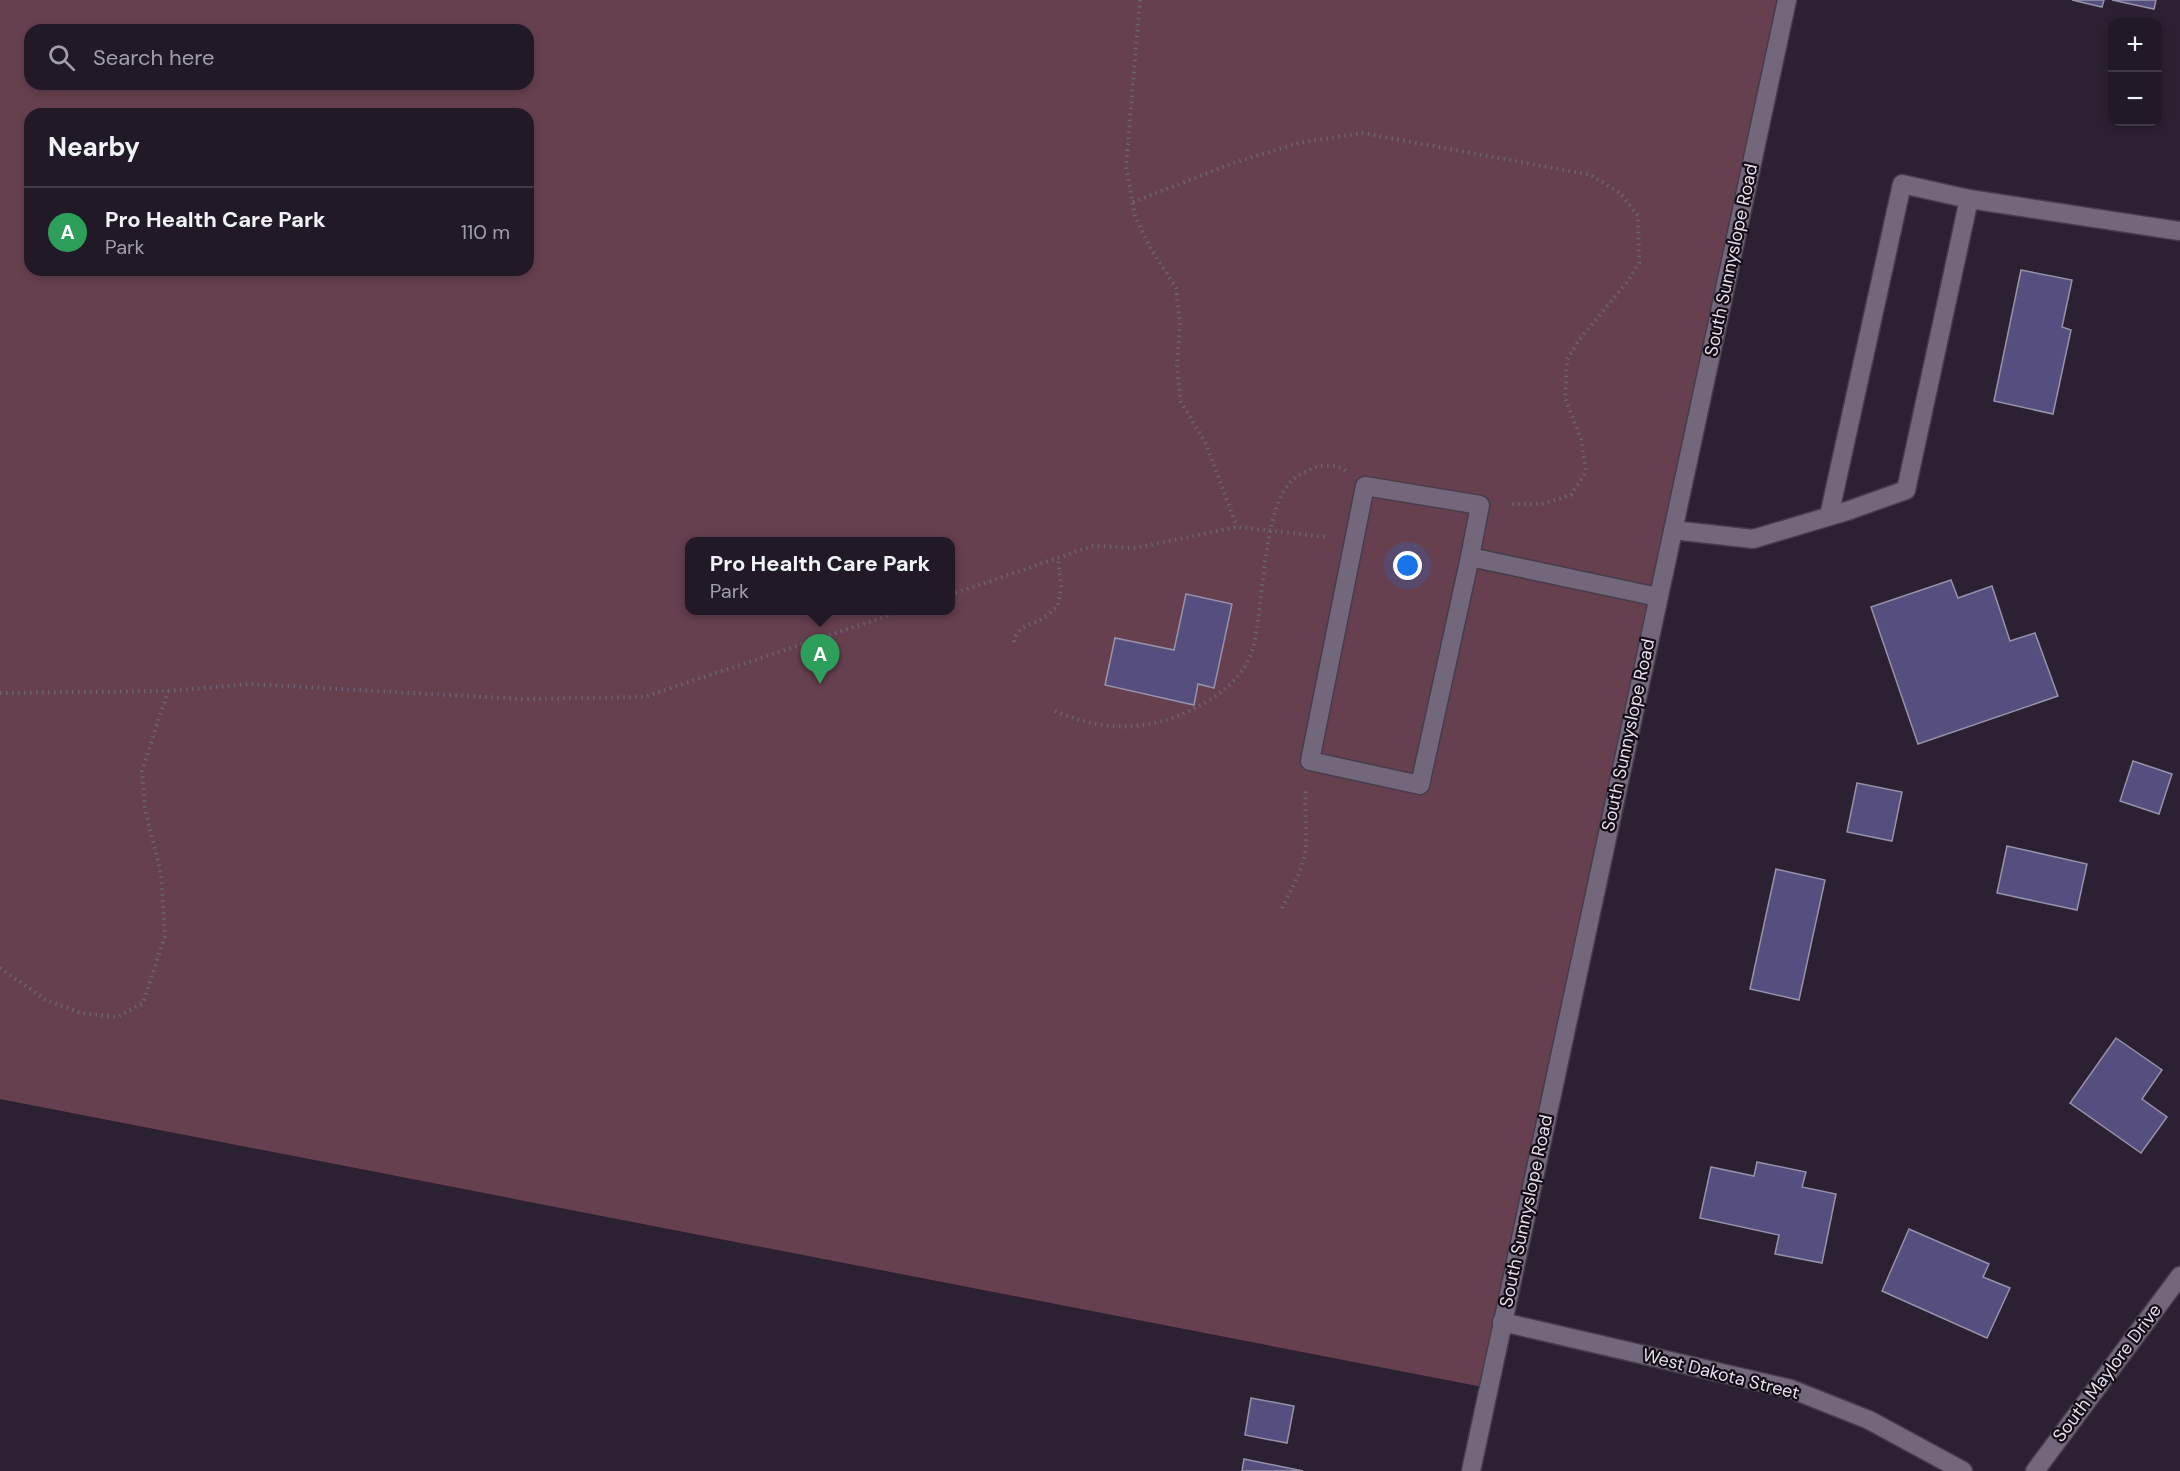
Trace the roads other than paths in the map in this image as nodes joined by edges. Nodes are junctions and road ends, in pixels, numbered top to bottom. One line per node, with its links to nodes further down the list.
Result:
1 (1787, 0): 5 (street, South Sunnyslope Road)
2 (1969, 199): 3 (street); 4 (street); 4 (street)
3 (2180, 231)
4 (1829, 516): 5 (street)
5 (1673, 530): 7 (street, South Sunnyslope Road)
6 (1470, 557): 6 (street); 7 (street)
7 (1658, 597): 9 (street, South Sunnyslope Road)
8 (2180, 1276): 12 (street, South Maylore Drive)
9 (1502, 1322): 10 (street, South Sunnyslope Road); 11 (street, West Dakota Street)
10 (1471, 1471)
11 (1963, 1471)
12 (2035, 1471)

